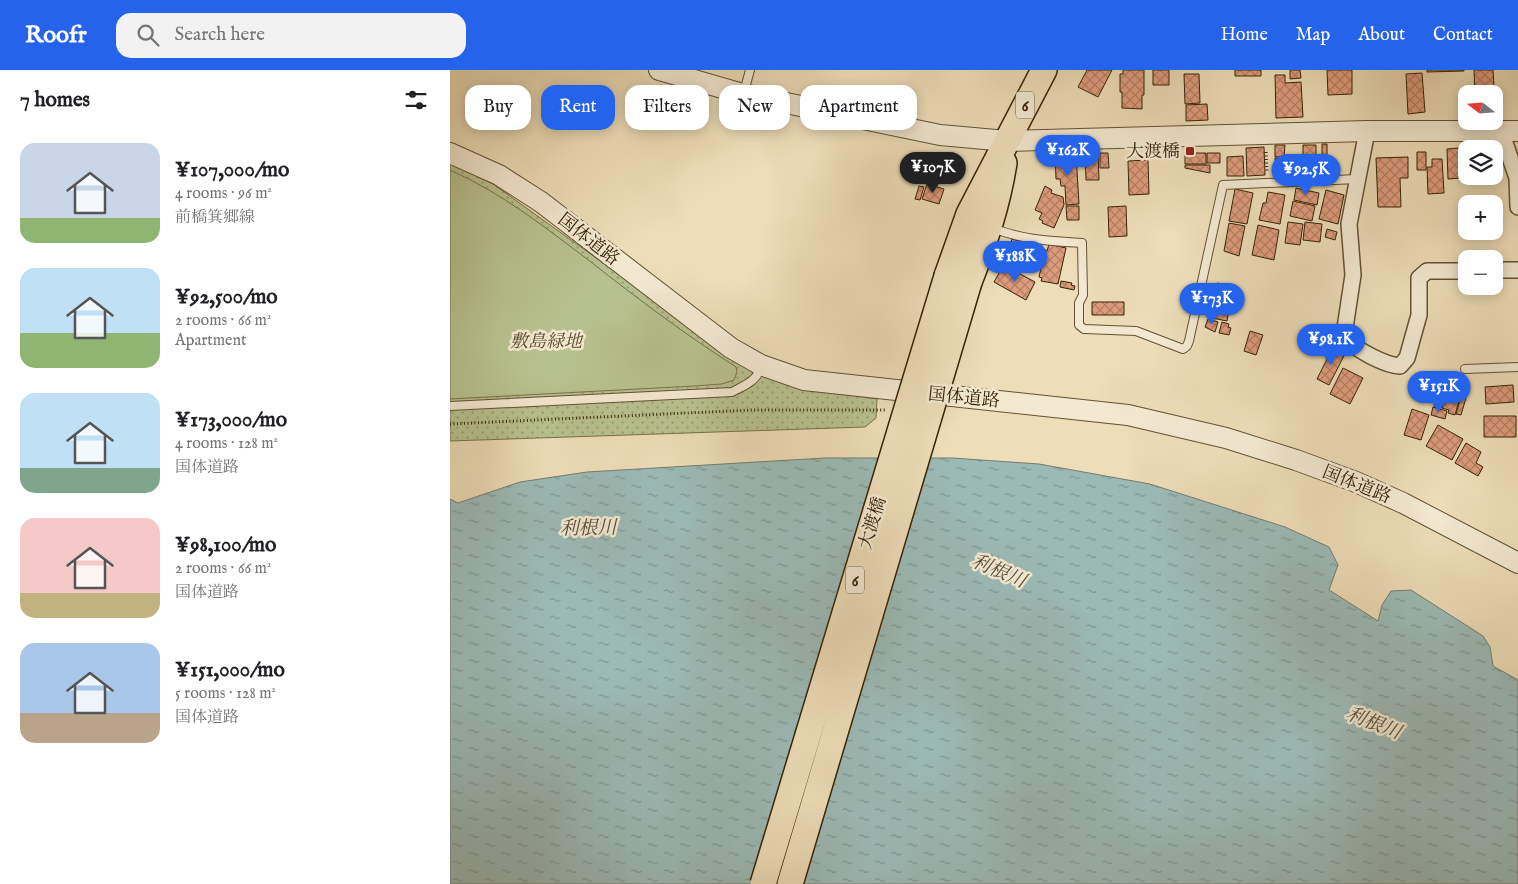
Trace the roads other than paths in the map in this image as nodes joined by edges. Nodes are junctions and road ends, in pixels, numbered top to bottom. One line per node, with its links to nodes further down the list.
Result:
1 (750, 70): 4 (lane)
2 (1044, 70): 9 (main road, 6)
3 (669, 72): 5 (street)
4 (746, 85)
5 (719, 87)
6 (790, 104): 9 (street)
7 (1367, 131): 8 (street); 9 (street); 11 (street)
8 (1510, 131): 12 (street)
9 (1007, 141): 13 (main road, 6); 17 (main road, 6)
10 (450, 153): 18 (street, 国体道路)
11 (1357, 179): 13 (lane); 16 (street)
12 (1518, 206)
13 (990, 227): 17 (main road, 6)
14 (1503, 270): 15 (street)
15 (1518, 270)
16 (1458, 271)
17 (958, 279): 23 (main road, 大渡橋 / 6, bridge); 24 (main road, 大渡橋 / 6, bridge)
18 (761, 365): 21 (lane); 22 (street, 国体道路)
19 (1518, 367): 20 (lane)
20 (1465, 369)
21 (450, 406)
22 (1518, 563)
23 (762, 884)
24 (790, 884)

